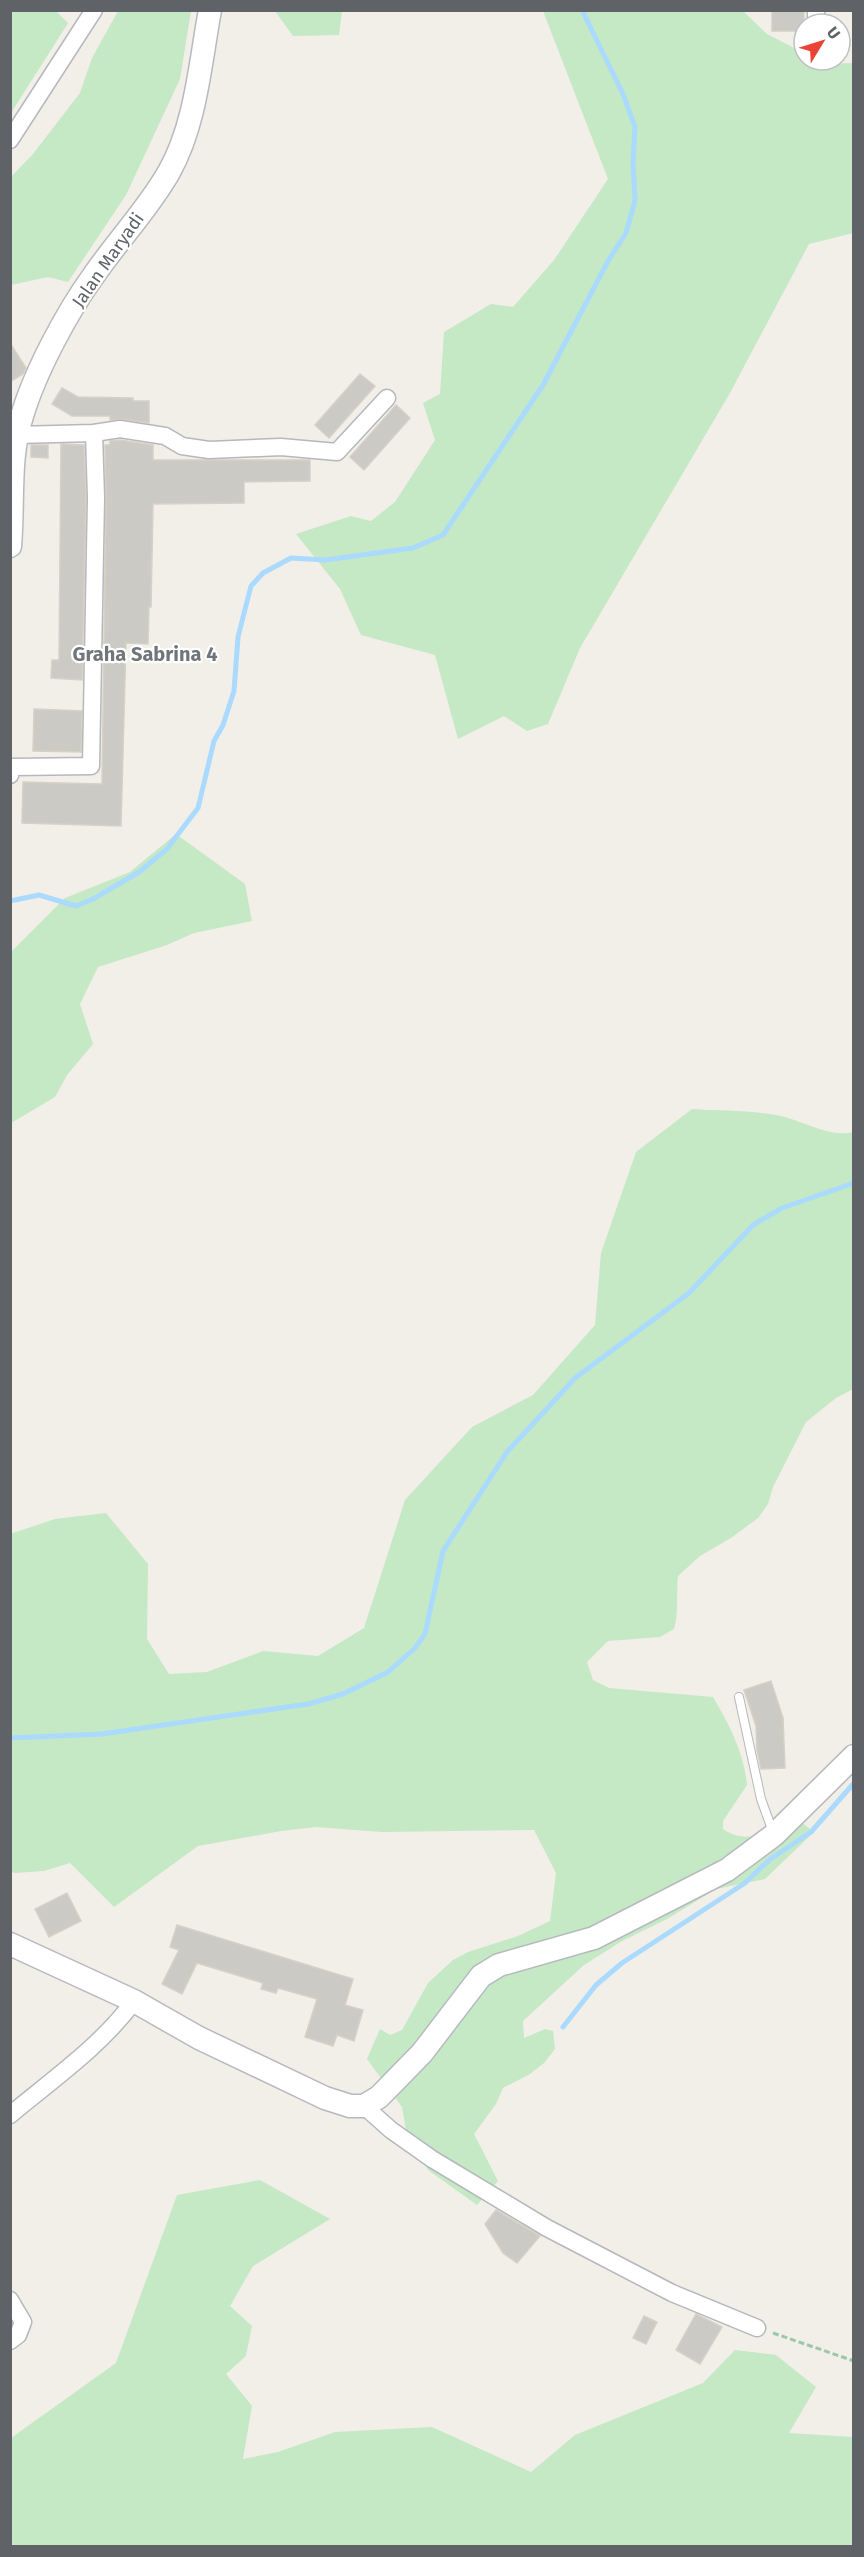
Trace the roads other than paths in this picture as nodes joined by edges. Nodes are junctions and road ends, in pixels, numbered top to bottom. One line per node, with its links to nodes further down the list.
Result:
1 (94, 10): 3 (street)
2 (210, 10): 6 (street, Jalan Maryadi)
3 (10, 140)
4 (387, 398): 5 (street)
5 (94, 433): 6 (street); 8 (street)
6 (16, 435): 7 (street, Jalan Maryadi)
7 (10, 546)
8 (10, 775)
9 (739, 1697): 11 (lane)
10 (854, 1756): 11 (street)
11 (774, 1835): 14 (street)
12 (10, 1944): 13 (street)
13 (134, 2001): 14 (street); 15 (street)
14 (364, 2106): 17 (street)
15 (10, 2115)
16 (10, 2300): 18 (street)
17 (757, 2328)
18 (10, 2341)

